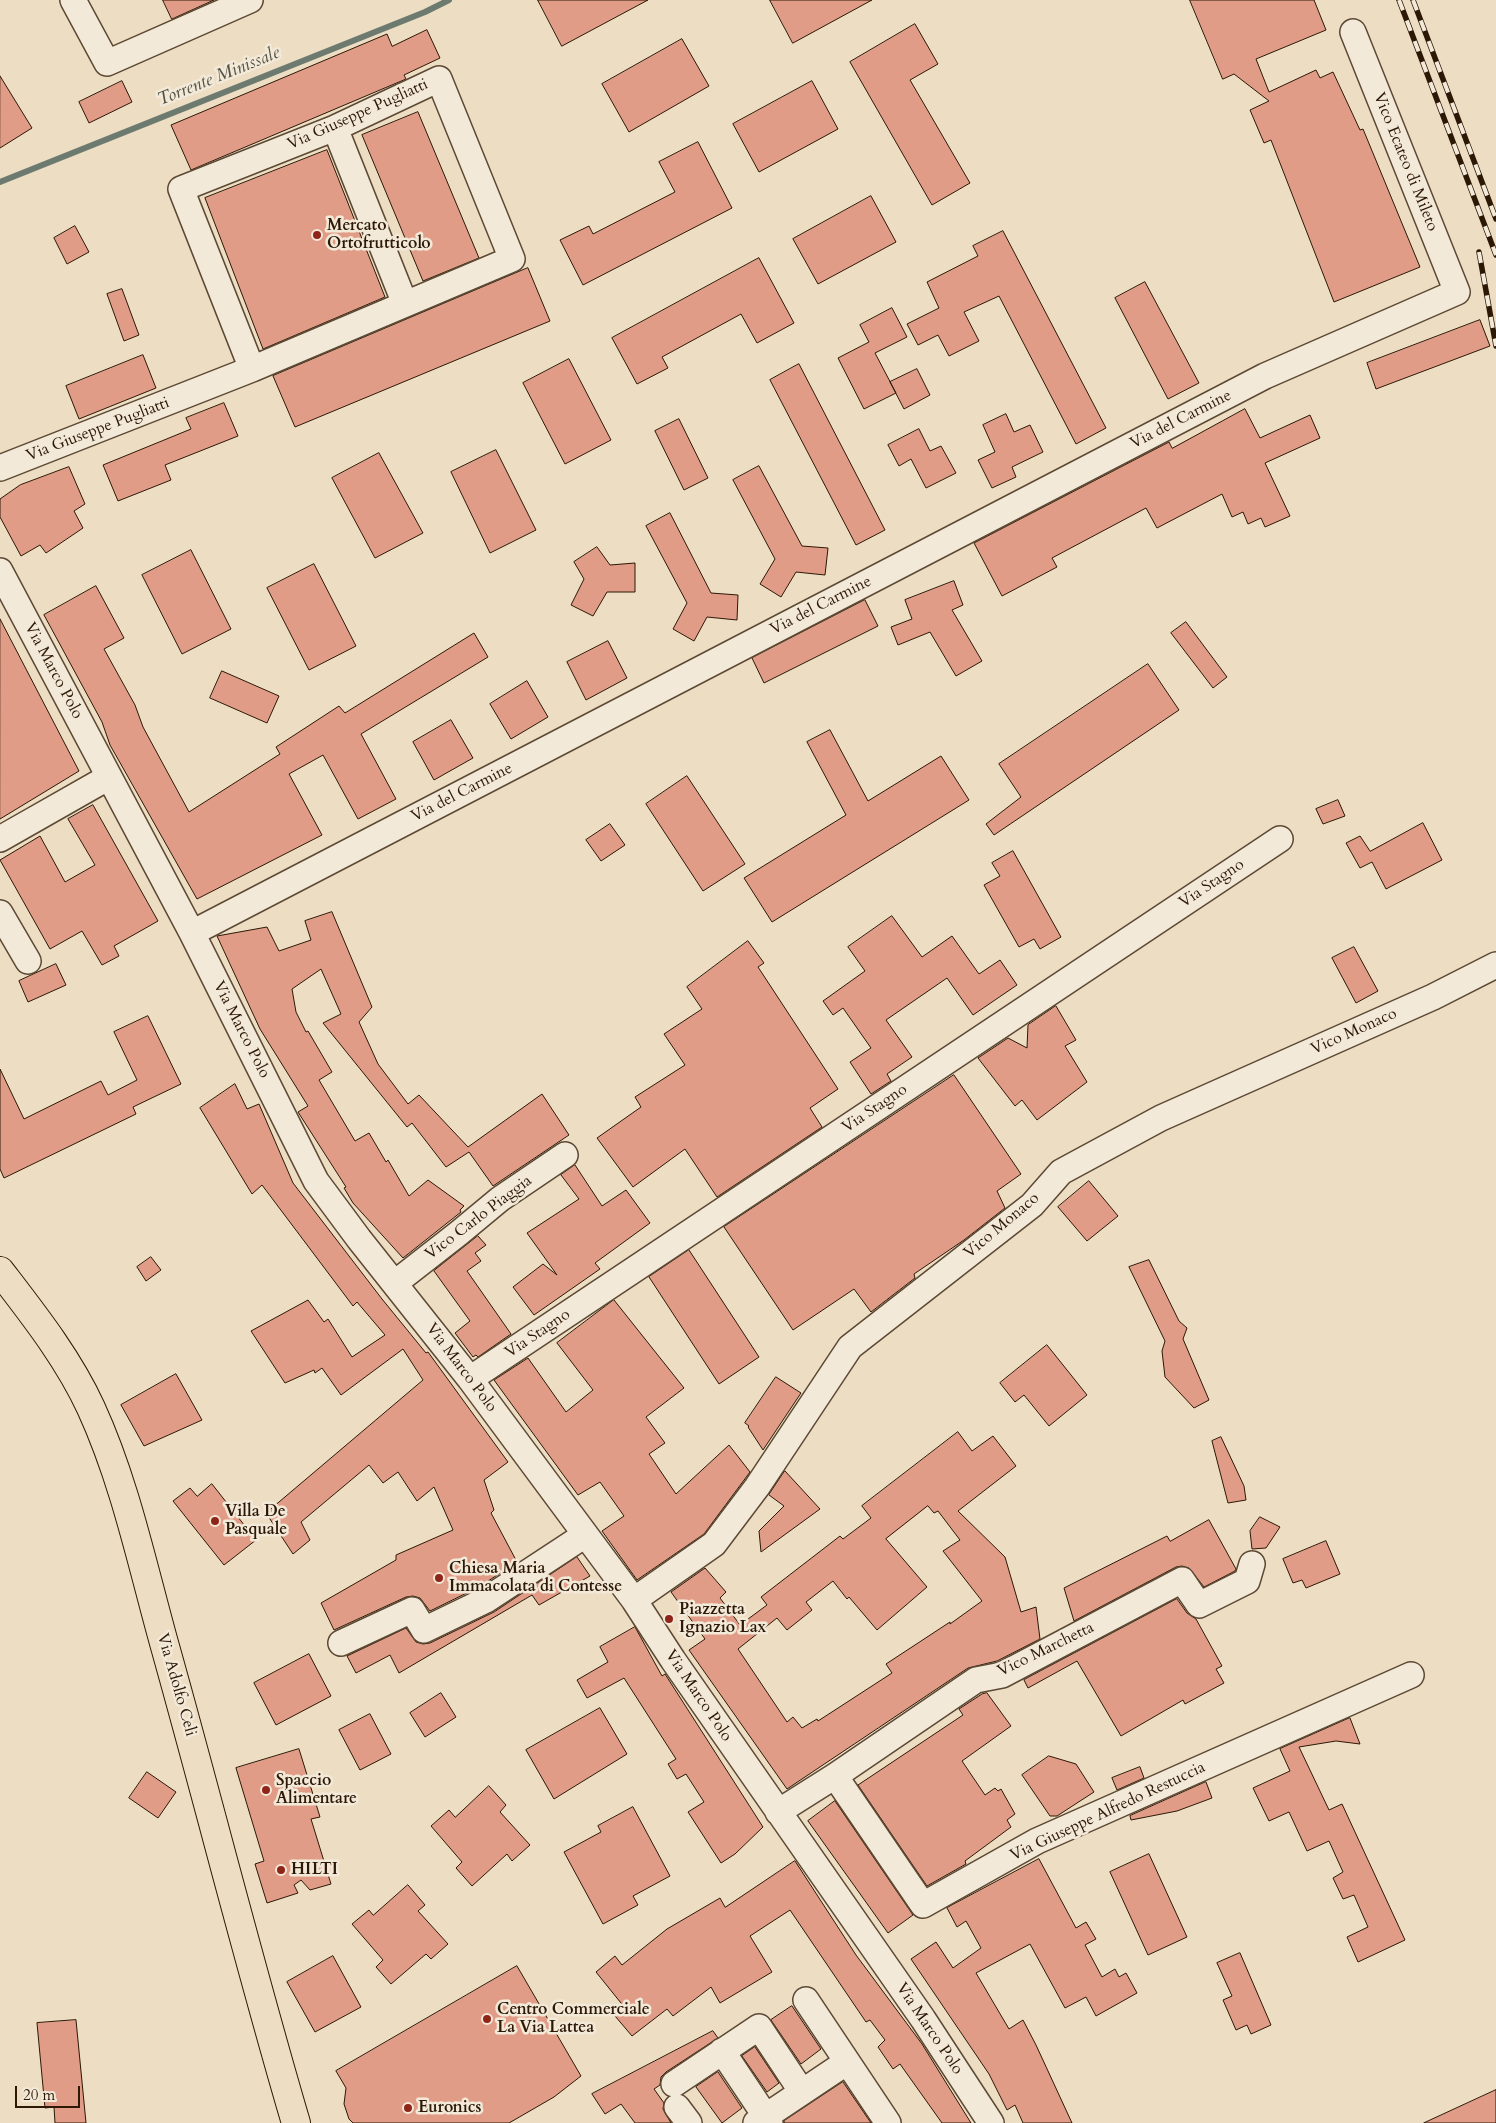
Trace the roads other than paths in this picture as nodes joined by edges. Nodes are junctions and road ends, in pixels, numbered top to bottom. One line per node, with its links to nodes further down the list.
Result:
1 (73, 0): 2 (street)
2 (250, 0)
3 (1353, 32): 5 (street, Vico Ecateo di Mileto)
4 (335, 128): 6 (street); 6 (street, Via Giuseppe Pugliatti); 7 (street, Via Giuseppe Pugliatti)
5 (1457, 292): 15 (street, Via del Carmine)
6 (405, 304): 7 (street, Via Giuseppe Pugliatti)
7 (252, 369): 8 (street, Via Giuseppe Pugliatti)
8 (0, 468)
9 (0, 571): 10 (street, Via Marco Polo)
10 (7, 600): 11 (street, Via Marco Polo)
11 (109, 777): 12 (street); 15 (street, Via Marco Polo)
12 (0, 839)
13 (1280, 839): 21 (street, Via Stagno)
14 (0, 913): 16 (street)
15 (192, 933): 20 (street, Via Marco Polo)
16 (28, 962)
17 (1496, 965): 24 (street, Vico Monaco)
18 (565, 1155): 20 (street, Vico Carlo Piaggia)
19 (0, 1271): 35 (main road, Via Adolfo Celi)
20 (395, 1283): 21 (street, Via Marco Polo)
21 (470, 1379): 22 (street, Via Marco Polo)
22 (585, 1535): 24 (street, Via Marco Polo); 25 (street)
23 (1252, 1564): 27 (street, Vico Marchetta)
24 (634, 1600): 28 (street, Via Marco Polo)
25 (341, 1643)
26 (1412, 1675): 27 (street, Via Giuseppe Alfredo Restuccia)
27 (835, 1776): 28 (street, Vico Marchetta)
28 (778, 1812): 37 (street, Via Marco Polo)
29 (806, 2000): 31 (street)
30 (722, 2051): 32 (street); 33 (street); 34 (street)
31 (847, 2062): 32 (street); 36 (street)
32 (802, 2092): 34 (street)
33 (680, 2105)
34 (764, 2121)
35 (296, 2123)
36 (888, 2123)
37 (991, 2123)

